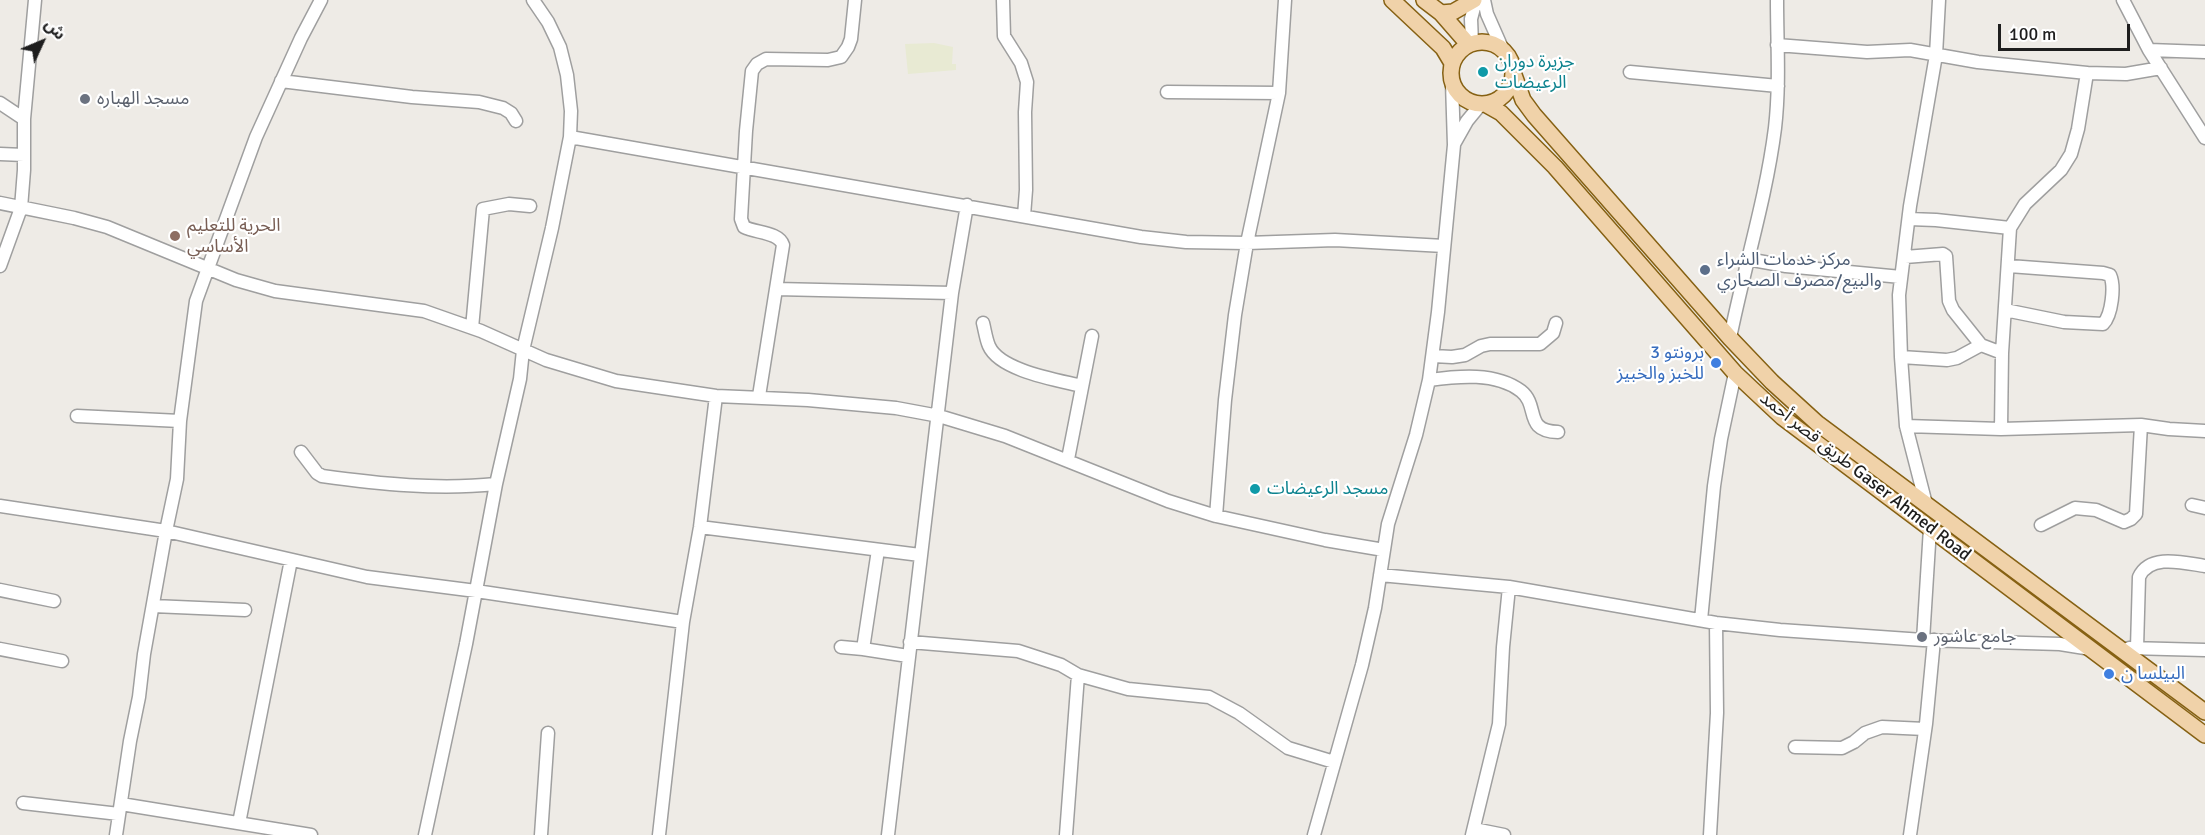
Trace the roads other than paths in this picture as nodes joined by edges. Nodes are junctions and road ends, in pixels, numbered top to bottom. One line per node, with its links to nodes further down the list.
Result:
1 (35, 0): 33 (street)
2 (321, 0): 26 (street)
3 (533, 0): 35 (street)
4 (855, 0): 40 (street)
5 (1003, 0): 45 (street)
6 (1285, 0): 30 (street)
7 (1392, 0): 21 (main road)
8 (1424, 0): 14 (main road)
9 (1475, 0): 14 (main road); 15 (street)
10 (1484, 0): 17 (street)
11 (1777, 0): 16 (street)
12 (1939, 0): 20 (street)
13 (2123, 0): 18 (street)
14 (1441, 13): 15 (main road)
15 (1470, 43): 17 (main road); 21 (main road)
16 (1777, 45): 20 (street); 28 (street)
17 (1502, 48): 25 (main road)
18 (2149, 50): 19 (street); 22 (street)
19 (2205, 52)
20 (1936, 55): 24 (street); 46 (street)
21 (1452, 63): 27 (main road)
22 (2161, 68): 24 (street); 36 (street)
23 (1630, 72): 28 (street)
24 (2087, 73): 47 (street)
25 (1514, 75): 32 (main road); 63 (main road, طريق قصر أحمد Gaser Ahmed Road)
26 (281, 81): 34 (street); 54 (street)
27 (1452, 83): 32 (main road); 37 (street)
28 (1778, 86): 51 (street)
29 (1167, 92): 30 (street)
30 (1279, 93): 48 (street)
31 (0, 104): 33 (street)
32 (1483, 104): 37 (street); 69 (main road, طريق قصر أحمد Gaser Ahmed Road)
33 (24, 119): 39 (street)
34 (516, 121)
35 (570, 137): 40 (street); 65 (street)
36 (2205, 138)
37 (1454, 145): 49 (street)
38 (0, 154): 39 (street)
39 (24, 155): 44 (street)
40 (743, 167): 42 (street); 56 (street)
41 (0, 202): 44 (street)
42 (967, 205): 45 (street); 57 (street)
43 (530, 206): 61 (street)
44 (21, 208): 52 (street); 54 (street)
45 (1024, 216): 48 (street)
46 (1909, 219): 47 (street); 50 (street)
47 (2010, 228): 53 (street)
48 (1247, 243): 49 (street); 87 (street)
49 (1444, 246): 67 (street)
50 (1905, 257): 55 (street); 64 (street)
51 (1747, 259): 55 (street); 63 (street)
52 (0, 266)
53 (2008, 266): 58 (street); 58 (street)
54 (207, 269): 61 (street); 76 (street)
55 (1900, 277): 68 (street)
56 (776, 289): 57 (street); 73 (street)
57 (952, 293): 75 (street)
58 (2005, 310): 66 (street)
59 (982, 323): 71 (street)
60 (1556, 323): 67 (street)
61 (472, 328): 65 (street)
62 (1092, 336): 71 (street)
63 (1730, 338): 85 (main road, طريق قصر أحمد Gaser Ahmed Road)
64 (1981, 345): 66 (street); 68 (street)
65 (523, 350): 72 (street); 84 (street)
66 (2002, 353): 79 (street)
67 (1433, 356): 70 (street)
68 (1901, 357): 78 (street)
69 (1735, 373): 90 (main road, طريق قصر أحمد Gaser Ahmed Road); 104 (street)
70 (1429, 380): 81 (street); 93 (street)
71 (1082, 386): 83 (street)
72 (716, 396): 73 (street); 89 (street)
73 (759, 396): 75 (street)
74 (76, 416): 76 (street)
75 (939, 416): 83 (street); 94 (street)
76 (180, 421): 91 (street)
77 (2141, 425): 79 (street); 80 (street); 88 (street)
78 (1906, 426): 79 (street); 85 (street)
79 (2001, 429)
80 (2205, 431)
81 (1558, 432)
82 (302, 452): 84 (street)
83 (1068, 459): 87 (street)
84 (496, 484): 100 (street)
85 (1926, 504): 110 (main road, طريق قصر أحمد Gaser Ahmed Road)
86 (0, 506): 91 (street)
87 (1216, 516): 93 (street)
88 (2041, 525)
89 (700, 527): 92 (street); 105 (street)
90 (1930, 528): 107 (street); 114 (main road, طريق قصر أحمد Gaser Ahmed Road)
91 (165, 531): 95 (street); 102 (street)
92 (878, 550): 94 (street); 113 (street)
93 (1384, 550): 97 (street)
94 (920, 555): 108 (street)
95 (291, 560): 100 (street); 127 (street)
96 (2205, 566): 111 (street)
97 (1380, 575): 98 (street); 124 (street)
98 (1509, 587): 104 (street); 128 (street)
99 (0, 590): 101 (street)
100 (476, 591): 105 (street); 131 (street)
101 (54, 601)
102 (153, 606): 103 (street); 126 (street)
103 (245, 610)
104 (1701, 620): 106 (street)
105 (683, 622): 133 (street)
106 (1716, 623): 107 (street); 138 (street)
107 (1928, 640): 114 (street); 120 (street)
108 (910, 642): 116 (street); 118 (street)
109 (841, 647): 113 (street)
110 (2119, 648): 111 (street); 119 (main road, طريق قصر أحمد Gaser Ahmed Road)
111 (2137, 648): 115 (street)
112 (0, 649): 117 (street)
113 (863, 649): 116 (street)
114 (2091, 649): 122 (main road, طريق قصر أحمد Gaser Ahmed Road)
115 (2205, 650)
116 (908, 656): 134 (street)
117 (62, 661)
118 (1078, 675): 124 (street); 135 (street)
119 (2205, 712)
120 (1925, 729): 123 (street); 139 (street)
121 (548, 733): 132 (street)
122 (2205, 735)
123 (1795, 747)
124 (1334, 762): 136 (street)
125 (23, 803): 126 (street)
126 (120, 809): 127 (street); 129 (street)
127 (239, 823): 130 (street)
128 (1473, 832): 137 (street)
129 (116, 835)
130 (311, 835)
131 (425, 835)
132 (541, 835)
133 (659, 835)
134 (888, 835)
135 (1066, 835)
136 (1314, 835)
137 (1504, 835)
138 (1710, 835)
139 (1910, 835)

